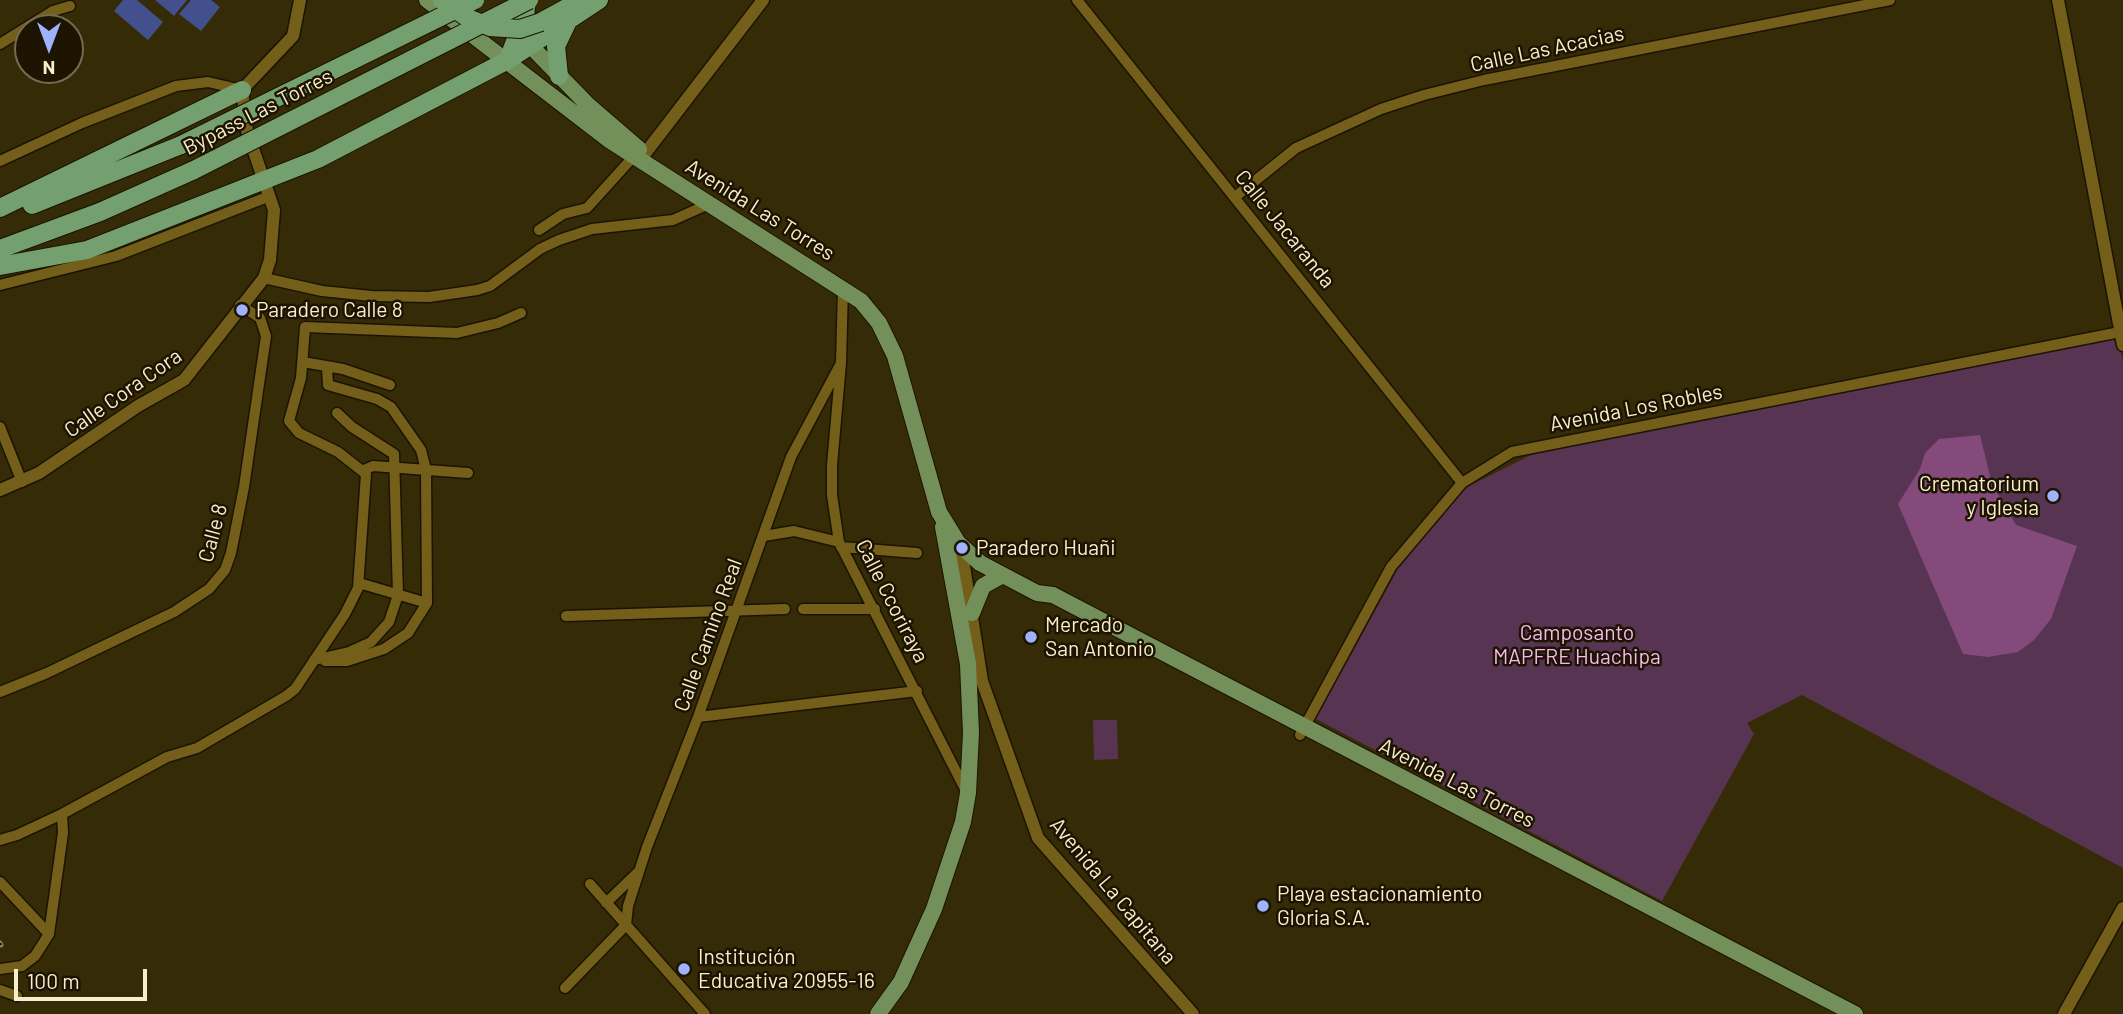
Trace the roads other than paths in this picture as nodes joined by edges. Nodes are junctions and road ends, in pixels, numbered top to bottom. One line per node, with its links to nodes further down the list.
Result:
1 (300, 0): 18 (street)
2 (427, 0): 16 (main road, Avenida Las Torres)
3 (442, 0): 6 (highway, bridge)
4 (473, 0): 14 (main road, Avenida Las Torres); 25 (highway, Bypass Las Torres, bridge)
5 (528, 0): 14 (highway); 27 (highway, Bypass Las Torres, bridge)
6 (581, 0)
7 (599, 0): 13 (highway)
8 (763, 0): 19 (street)
9 (1077, 0): 22 (street, Calle Jacaranda)
10 (1890, 0): 22 (street, Calle Las Acacias)
11 (2058, 0): 34 (street)
12 (70, 6): 15 (street)
13 (568, 23): 14 (highway); 17 (highway)
14 (524, 40): 16 (highway); 17 (main road, Avenida Las Torres)
15 (0, 44)
16 (508, 60): 19 (main road, Avenida Las Torres); 21 (highway)
17 (559, 76): 19 (main road, Avenida Las Torres)
18 (242, 90): 20 (street); 21 (street, Calle Cora Cora); 24 (highway)
19 (640, 156): 23 (main road, Avenida Las Torres); 26 (street); 50 (main road, Avenida Las Torres)
20 (0, 161)
21 (268, 188): 28 (highway); 29 (street, Calle Cora Cora); 30 (street)
22 (1235, 197): 46 (street, Calle Jacaranda)
23 (709, 204): 29 (street); 31 (main road, Avenida Las Torres)
24 (0, 208)
25 (0, 218)
26 (539, 230)
27 (0, 249)
28 (0, 266)
29 (264, 278): 32 (street, Calle Cora Cora)
30 (0, 285)
31 (843, 287): 36 (street, Calle Ccoriraya); 48 (main road, Avenida Las Torres)
32 (240, 305): 45 (street, Calle Cora Cora); 68 (street, Calle 8)
33 (522, 313): 35 (street)
34 (2122, 338): 46 (street, Avenida Los Robles)
35 (303, 362): 37 (street); 42 (street)
36 (841, 363): 49 (street, Calle Camino Real); 51 (street, Calle Ccoriraya)
37 (327, 368): 38 (street); 43 (street)
38 (390, 385)
39 (337, 413): 41 (street)
40 (0, 427): 45 (street)
41 (396, 468): 42 (street); 43 (street); 58 (street)
42 (364, 470): 56 (street)
43 (426, 470): 44 (street); 59 (street)
44 (468, 474)
45 (22, 482): 47 (street, Calle Cora Cora)
46 (1462, 483): 70 (street, Avenida Los Robles)
47 (0, 490)
48 (939, 512): 50 (main road, Avenida Las Torres); 57 (main road)
49 (764, 536): 51 (street); 63 (street, Calle Camino Real)
50 (956, 540): 53 (main road, Avenida Las Torres); 54 (street, Avenida La Capitana)
51 (840, 544): 52 (street); 60 (street, Calle Ccoriraya)
52 (917, 553)
53 (980, 563): 54 (main road); 55 (main road, Avenida Las Torres)
54 (965, 575): 57 (main road); 64 (street, Avenida La Capitana)
55 (1002, 576): 64 (main road); 70 (main road, Avenida Las Torres)
56 (359, 583): 58 (street); 66 (street)
57 (957, 592): 71 (main road)
58 (398, 595): 59 (street); 66 (street)
59 (427, 603): 66 (street)
60 (875, 608): 62 (street); 67 (street, Calle Ccoriraya)
61 (785, 609): 63 (street)
62 (803, 609)
63 (737, 610): 65 (street); 69 (street, Calle Camino Real)
64 (972, 613): 87 (street, Avenida La Capitana)
65 (566, 616)
66 (314, 660): 72 (street)
67 (917, 691): 69 (street); 71 (street, Calle Ccoriraya)
68 (0, 692)
69 (698, 717): 74 (street, Calle Camino Real)
70 (1303, 731): 88 (main road, Avenida Las Torres); 89 (main road, Avenida Las Torres)
71 (968, 793): 86 (main road)
72 (62, 814): 73 (street); 80 (street)
73 (0, 840)
74 (640, 870): 77 (street); 79 (street, Calle Camino Real)
75 (0, 882): 80 (street)
76 (590, 884): 77 (street)
77 (606, 903): 79 (street)
78 (2123, 908): 90 (street)
79 (626, 925): 82 (street); 85 (street)
80 (49, 934): 81 (street)
81 (0, 969)
82 (565, 988)
83 (0, 990): 84 (street)
84 (17, 996)
85 (705, 1014)
86 (878, 1014)
87 (1193, 1014)
88 (1835, 1014)
89 (1855, 1014)
90 (2064, 1014)

